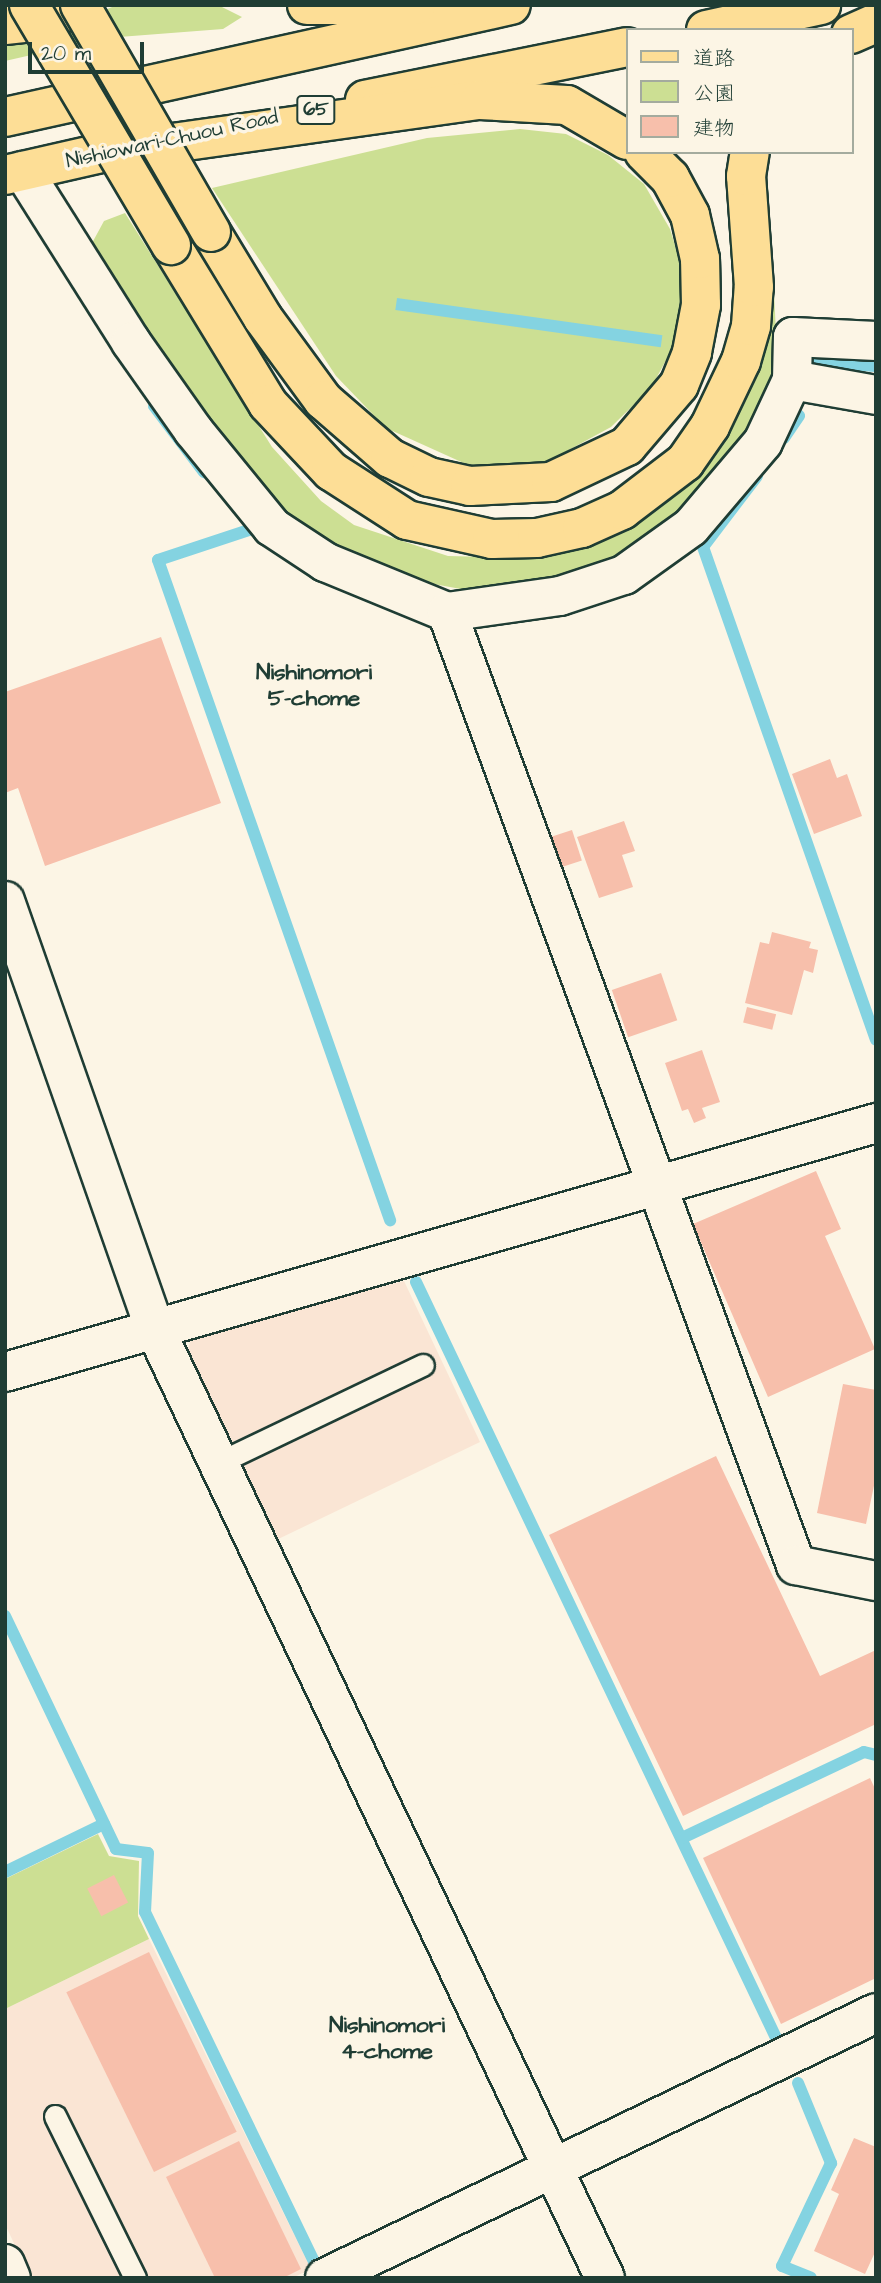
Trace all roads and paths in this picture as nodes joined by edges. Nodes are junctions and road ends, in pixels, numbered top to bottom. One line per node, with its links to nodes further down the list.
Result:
1 (29, 5): 17 (main road, bridge)
2 (80, 5): 16 (main road, bridge)
3 (85, 5): 9 (main road)
4 (307, 5): 5 (main road)
5 (415, 5)
6 (511, 5): 13 (main road)
7 (821, 5): 10 (main road)
8 (876, 23): 11 (main road)
9 (5, 25)
10 (715, 28)
11 (853, 33)
12 (626, 47): 15 (main road, Nishiowari-Chuou Road / 65)
13 (5, 117)
14 (626, 139): 15 (main road)
15 (94, 154): 18 (main road, Nishiowari-Chuou Road / 65)
16 (646, 154)
17 (750, 154)
18 (14, 173): 22 (street)
19 (876, 341): 20 (street)
20 (792, 380): 21 (street); 22 (street)
21 (876, 395)
22 (447, 612): 25 (street)
23 (5, 901): 26 (street)
24 (876, 1123): 25 (street)
25 (655, 1188): 26 (street); 30 (street)
26 (155, 1329): 28 (street); 29 (street)
27 (423, 1365): 29 (lane)
28 (5, 1372)
29 (218, 1463): 33 (street)
30 (876, 1581)
31 (876, 2013): 33 (street)
32 (55, 2116): 36 (lane)
33 (555, 2170): 37 (street); 38 (street)
34 (5, 2264): 35 (street)
35 (11, 2278)
36 (135, 2278)
37 (325, 2278)
38 (605, 2278)

